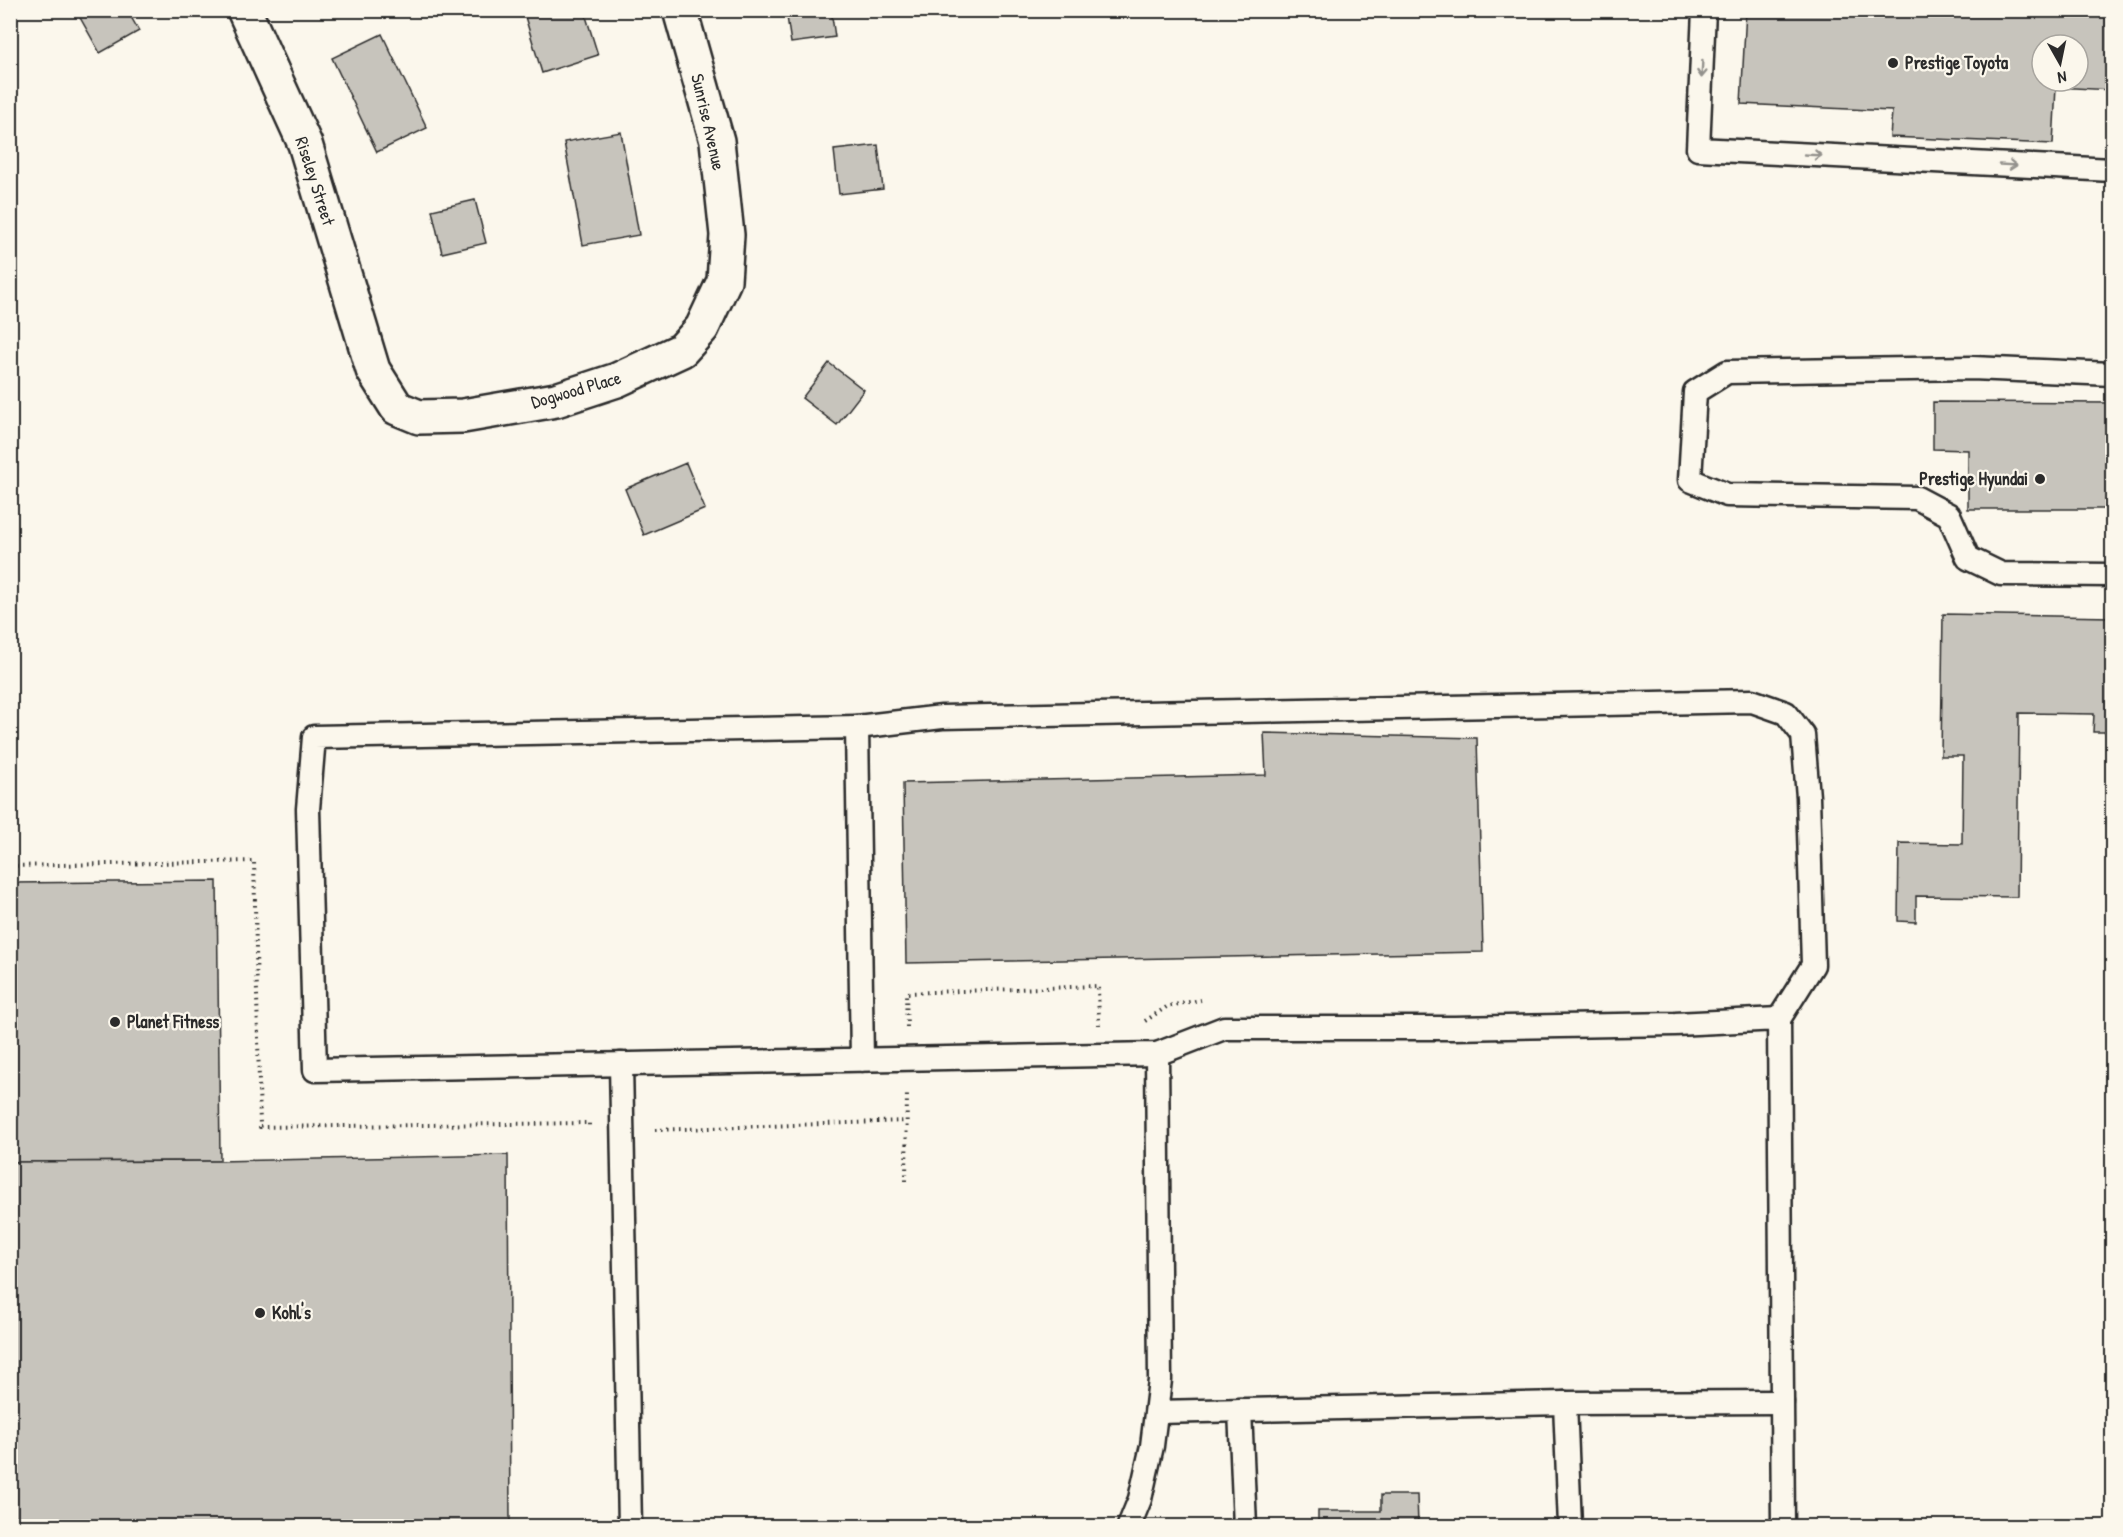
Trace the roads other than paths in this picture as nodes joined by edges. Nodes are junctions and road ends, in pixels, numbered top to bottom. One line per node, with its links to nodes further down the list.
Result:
1 (244, 10): 6 (street, Riseley Street)
2 (680, 10): 5 (street, Sunrise Avenue)
3 (1704, 10): 4 (lane, one-way to 4)
4 (2112, 170)
5 (727, 235): 6 (street, Dogwood Place)
6 (370, 359)
7 (2112, 374): 8 (lane)
8 (2112, 575)
9 (857, 727): 10 (lane); 12 (lane); 13 (lane)
10 (1779, 1019): 11 (lane); 14 (lane)
11 (1157, 1054): 12 (lane); 17 (lane)
12 (862, 1060): 13 (lane)
13 (621, 1064): 18 (lane)
14 (1782, 1402): 15 (lane); 22 (lane)
15 (1565, 1403): 16 (lane); 21 (lane)
16 (1240, 1410): 17 (lane); 20 (lane)
17 (1157, 1412): 19 (lane)
18 (630, 1527)
19 (1129, 1527)
20 (1245, 1527)
21 (1570, 1527)
22 (1783, 1527)

